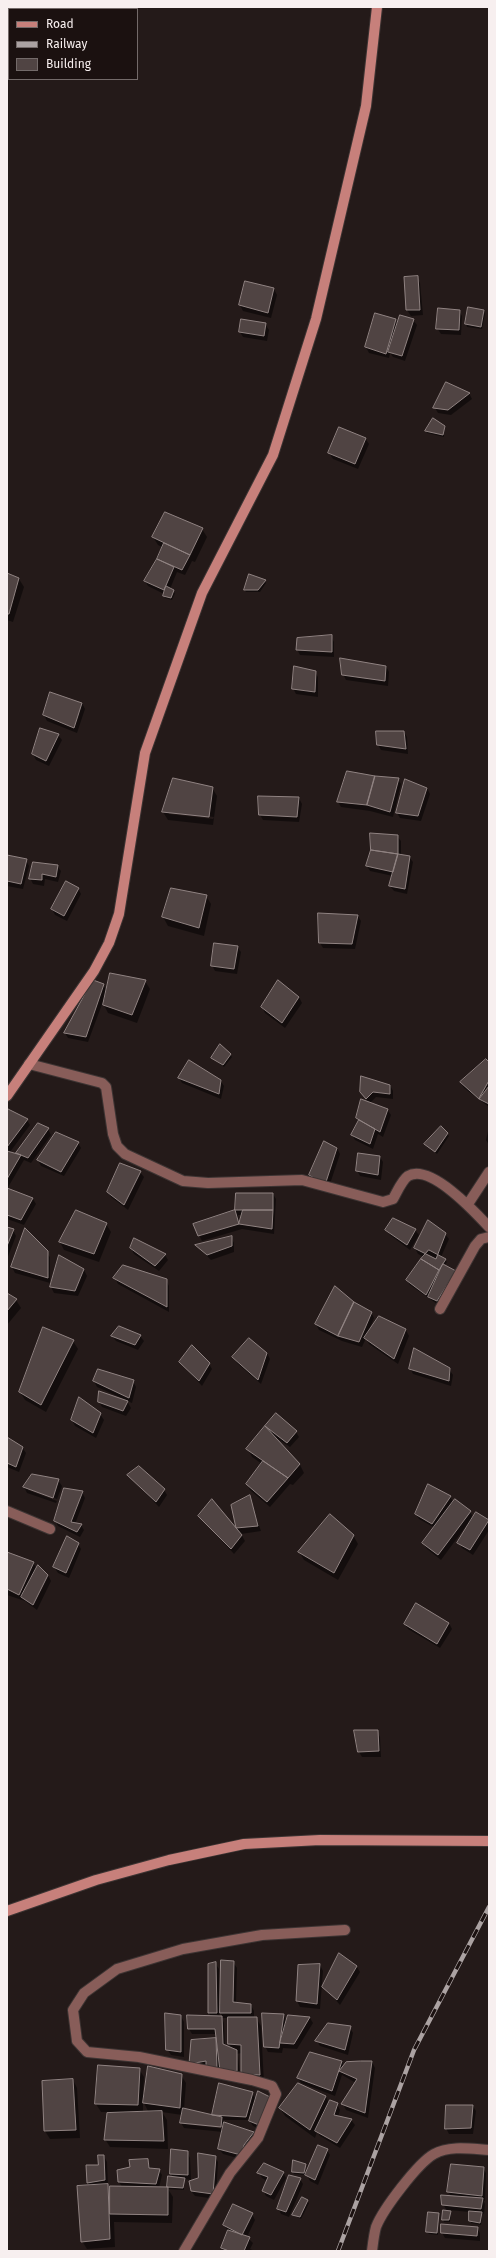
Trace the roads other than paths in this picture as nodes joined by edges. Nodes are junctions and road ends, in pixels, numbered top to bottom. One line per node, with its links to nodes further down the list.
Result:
1 (376, 7): 2 (street)
2 (29, 1064): 3 (street); 5 (street)
3 (7, 1096)
4 (489, 1172): 5 (street)
5 (468, 1204): 6 (street)
6 (489, 1227)
7 (489, 1237): 8 (street)
8 (440, 1309)
9 (7, 1511): 10 (street)
10 (50, 1529)
11 (489, 1841): 12 (street)
12 (7, 1911)
13 (345, 1930): 15 (street)
14 (489, 2150): 16 (street)
15 (184, 2251)
16 (372, 2251)

